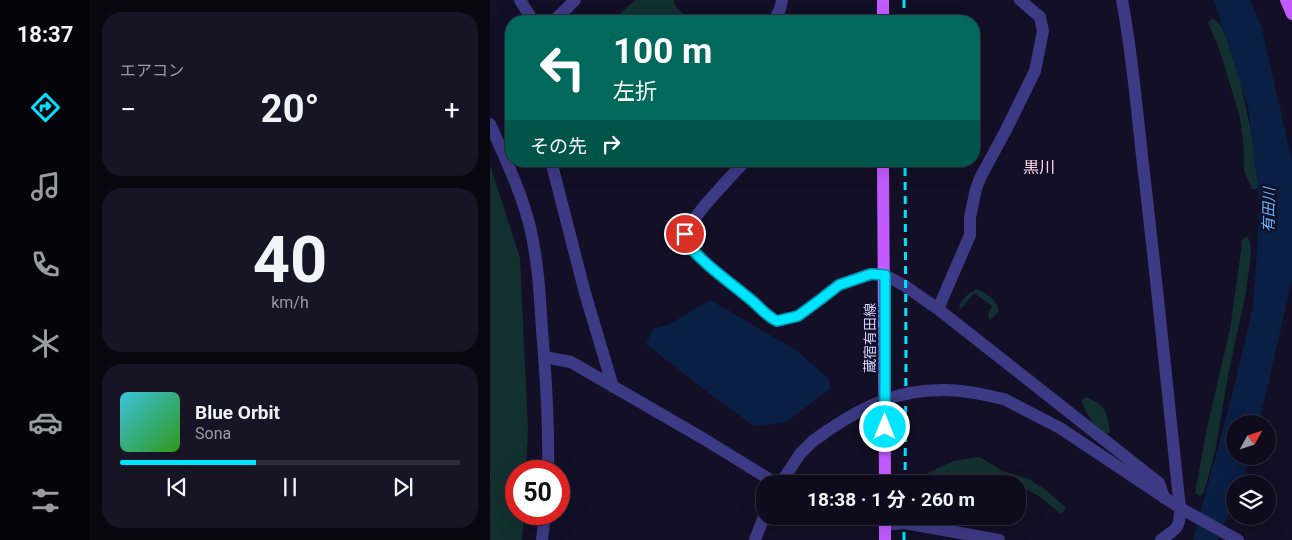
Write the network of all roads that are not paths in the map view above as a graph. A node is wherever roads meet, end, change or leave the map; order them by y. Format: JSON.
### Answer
{"nodes":[{"id":1,"x":520,"y":0,"type":"edge"},
{"id":2,"x":576,"y":0,"type":"edge"},
{"id":3,"x":782,"y":0,"type":"edge"},
{"id":4,"x":883,"y":0,"type":"edge"},
{"id":5,"x":1020,"y":0,"type":"edge"},
{"id":6,"x":1122,"y":0,"type":"edge"},
{"id":7,"x":1286,"y":0,"type":"edge"},
{"id":8,"x":1292,"y":14,"type":"edge"},
{"id":9,"x":529,"y":15,"type":"edge"},
{"id":10,"x":560,"y":15,"type":"edge"},
{"id":11,"x":777,"y":15,"type":"edge"},
{"id":12,"x":883,"y":15,"type":"edge"},
{"id":13,"x":490,"y":124,"type":"edge"},
{"id":14,"x":505,"y":159,"type":"edge"},
{"id":15,"x":509,"y":167,"type":"edge"},
{"id":16,"x":553,"y":167,"type":"edge"},
{"id":17,"x":740,"y":167,"type":"edge"},
{"id":18,"x":883,"y":167,"type":"edge"},
{"id":19,"x":885,"y":275,"type":"junction"},
{"id":20,"x":938,"y":309,"type":"junction"},
{"id":21,"x":544,"y":357,"type":"junction"},
{"id":22,"x":613,"y":387,"type":"junction"},
{"id":23,"x":548,"y":460,"type":"edge"},
{"id":24,"x":764,"y":475,"type":"edge"},
{"id":25,"x":785,"y":475,"type":"edge"},
{"id":26,"x":885,"y":475,"type":"edge"},
{"id":27,"x":1164,"y":498,"type":"junction"},
{"id":28,"x":1180,"y":508,"type":"junction"},
{"id":29,"x":544,"y":525,"type":"edge"},
{"id":30,"x":761,"y":525,"type":"edge"},
{"id":31,"x":885,"y":525,"type":"edge"},
{"id":32,"x":915,"y":525,"type":"edge"},
{"id":33,"x":1237,"y":539,"type":"edge"},
{"id":34,"x":542,"y":540,"type":"edge"},
{"id":35,"x":755,"y":540,"type":"edge"},
{"id":36,"x":885,"y":540,"type":"edge"},
{"id":37,"x":1000,"y":540,"type":"edge"},
{"id":38,"x":1161,"y":540,"type":"edge"}],
"edges":[{"from":1,"to":9,"type":"street"},
{"from":2,"to":10,"type":"street"},
{"from":3,"to":11,"type":"street"},
{"from":4,"to":12,"type":"main road"},
{"from":5,"to":20,"type":"street"},
{"from":6,"to":28,"type":"street"},
{"from":7,"to":8,"type":"main road"},
{"from":13,"to":14,"type":"street"},
{"from":15,"to":21,"type":"street"},
{"from":16,"to":22,"type":"street"},
{"from":17,"to":19,"type":"street"},
{"from":18,"to":19,"type":"main road","name":"蔵宿有田線"},
{"from":19,"to":20,"type":"street"},
{"from":19,"to":26,"type":"main road","name":"蔵宿有田線"},
{"from":20,"to":27,"type":"street"},
{"from":21,"to":22,"type":"street"},
{"from":21,"to":23,"type":"street"},
{"from":22,"to":24,"type":"street"},
{"from":25,"to":27,"type":"street","bridge":true},
{"from":27,"to":28,"type":"street"},
{"from":28,"to":33,"type":"street"},
{"from":28,"to":38,"type":"street"},
{"from":29,"to":34,"type":"street"},
{"from":30,"to":35,"type":"street"},
{"from":31,"to":36,"type":"main road"},
{"from":32,"to":37,"type":"street"}]}
